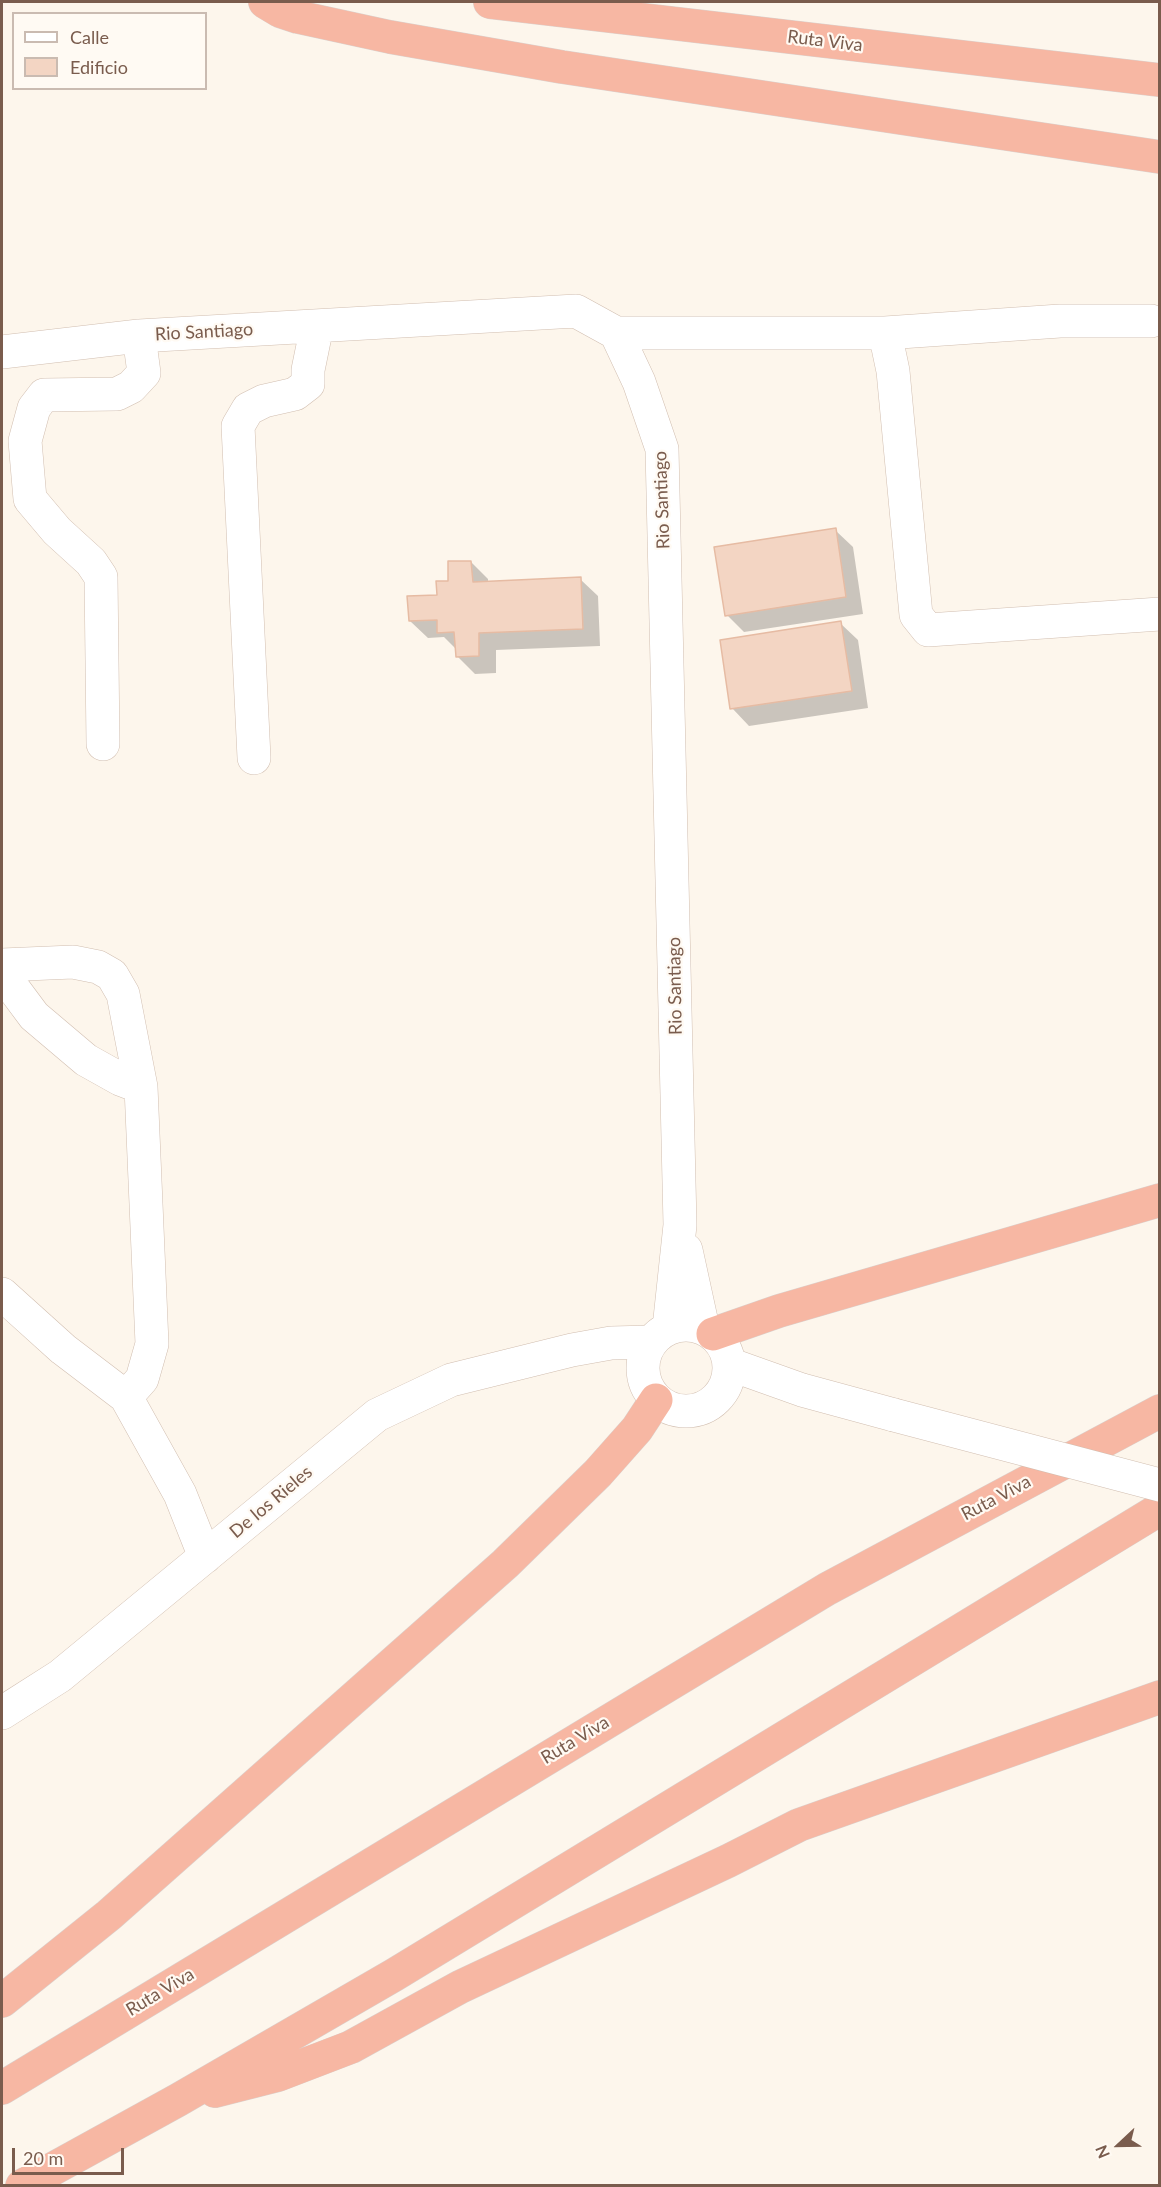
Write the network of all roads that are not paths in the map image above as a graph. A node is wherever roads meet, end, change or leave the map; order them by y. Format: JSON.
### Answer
{"nodes":[{"id":1,"x":266,"y":2,"type":"edge"},
{"id":2,"x":490,"y":2,"type":"edge"},
{"id":3,"x":1160,"y":80,"type":"edge"},
{"id":4,"x":1160,"y":158,"type":"edge"},
{"id":5,"x":1151,"y":321,"type":"dead end"},
{"id":6,"x":317,"y":326,"type":"junction"},
{"id":7,"x":616,"y":333,"type":"junction"},
{"id":8,"x":885,"y":333,"type":"junction"},
{"id":9,"x":139,"y":336,"type":"junction"},
{"id":10,"x":2,"y":352,"type":"edge"},
{"id":11,"x":1160,"y":614,"type":"edge"},
{"id":12,"x":103,"y":744,"type":"dead end"},
{"id":13,"x":254,"y":758,"type":"dead end"},
{"id":14,"x":2,"y":965,"type":"edge"},
{"id":15,"x":2,"y":973,"type":"edge"},
{"id":16,"x":141,"y":1087,"type":"junction"},
{"id":17,"x":1160,"y":1200,"type":"edge"},
{"id":18,"x":681,"y":1225,"type":"junction"},
{"id":19,"x":2,"y":1294,"type":"edge"},
{"id":20,"x":708,"y":1331,"type":"junction"},
{"id":21,"x":660,"y":1335,"type":"junction"},
{"id":22,"x":572,"y":1350,"type":"junction"},
{"id":23,"x":729,"y":1364,"type":"junction"},
{"id":24,"x":650,"y":1387,"type":"junction"},
{"id":25,"x":802,"y":1390,"type":"junction"},
{"id":26,"x":126,"y":1397,"type":"junction"},
{"id":27,"x":717,"y":1398,"type":"junction"},
{"id":28,"x":1160,"y":1411,"type":"edge"},
{"id":29,"x":1160,"y":1485,"type":"edge"},
{"id":30,"x":1160,"y":1509,"type":"edge"},
{"id":31,"x":205,"y":1557,"type":"junction"},
{"id":32,"x":1160,"y":1696,"type":"edge"},
{"id":33,"x":2,"y":1713,"type":"edge"},
{"id":34,"x":2,"y":2001,"type":"edge"},
{"id":35,"x":2,"y":2088,"type":"edge"},
{"id":36,"x":178,"y":2100,"type":"junction"},
{"id":37,"x":22,"y":2186,"type":"edge"}],
"edges":[{"from":1,"to":4,"type":"highway"},
{"from":2,"to":3,"type":"highway","name":"Ruta Viva"},
{"from":5,"to":8,"type":"street"},
{"from":6,"to":7,"type":"street","name":"Rio Santiago"},
{"from":6,"to":9,"type":"street","name":"Rio Santiago"},
{"from":6,"to":13,"type":"street"},
{"from":7,"to":8,"type":"street"},
{"from":7,"to":18,"type":"street","name":"Rio Santiago"},
{"from":8,"to":11,"type":"street"},
{"from":9,"to":10,"type":"street","name":"Rio Santiago"},
{"from":9,"to":12,"type":"street"},
{"from":14,"to":16,"type":"street"},
{"from":15,"to":16,"type":"street"},
{"from":16,"to":26,"type":"street"},
{"from":17,"to":20,"type":"highway"},
{"from":18,"to":20,"type":"street","name":"Rio Santiago"},
{"from":18,"to":21,"type":"street","name":"Rio Santiago"},
{"from":19,"to":26,"type":"street"},
{"from":20,"to":21,"type":"street"},
{"from":20,"to":23,"type":"street"},
{"from":21,"to":22,"type":"street","name":"De los Rieles"},
{"from":21,"to":24,"type":"street"},
{"from":22,"to":24,"type":"street"},
{"from":22,"to":31,"type":"street","name":"De los Rieles"},
{"from":23,"to":25,"type":"street"},
{"from":23,"to":27,"type":"street"},
{"from":24,"to":27,"type":"street"},
{"from":24,"to":34,"type":"highway"},
{"from":25,"to":27,"type":"street"},
{"from":25,"to":29,"type":"street","bridge":true},
{"from":26,"to":31,"type":"street"},
{"from":28,"to":35,"type":"highway","name":"Ruta Viva"},
{"from":30,"to":36,"type":"highway"},
{"from":31,"to":33,"type":"street","name":"De los Rieles"},
{"from":32,"to":36,"type":"highway"},
{"from":36,"to":37,"type":"highway"}]}
